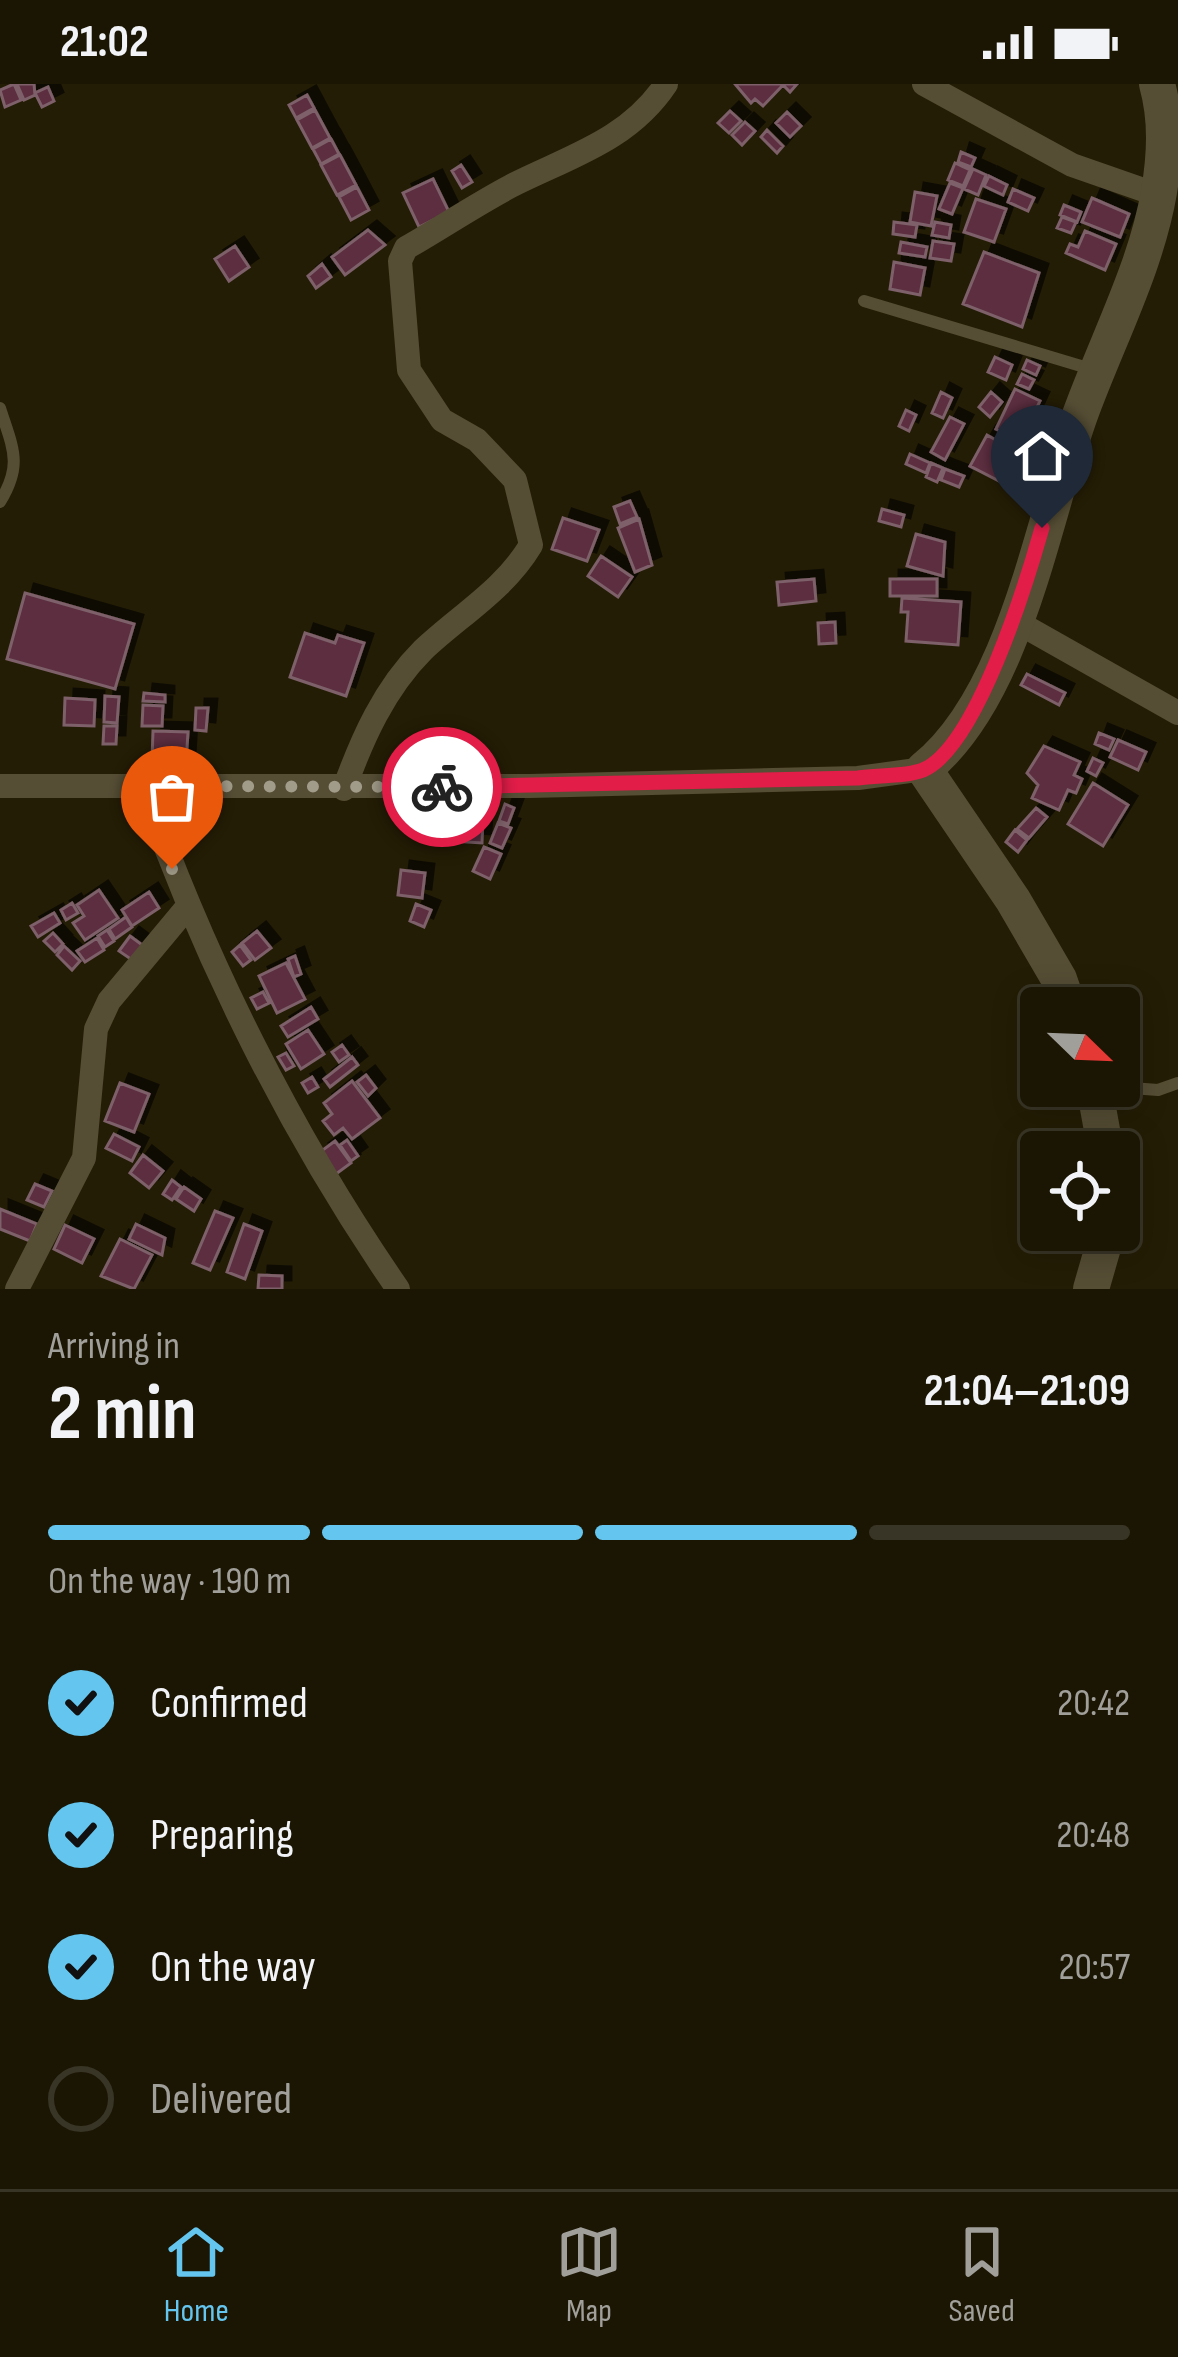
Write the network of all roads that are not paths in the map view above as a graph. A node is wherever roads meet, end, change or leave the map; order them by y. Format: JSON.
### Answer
{"nodes":[{"id":1,"x":666,"y":84,"type":"edge"},
{"id":2,"x":924,"y":84,"type":"edge"},
{"id":3,"x":1167,"y":100,"type":"edge"},
{"id":4,"x":1158,"y":195,"type":"junction"},
{"id":5,"x":864,"y":301,"type":"dead end"},
{"id":6,"x":1098,"y":371,"type":"junction"},
{"id":7,"x":0,"y":409,"type":"edge"},
{"id":8,"x":0,"y":502,"type":"edge"},
{"id":9,"x":1015,"y":621,"type":"junction"},
{"id":10,"x":1178,"y":713,"type":"edge"},
{"id":11,"x":924,"y":770,"type":"junction"},
{"id":12,"x":0,"y":786,"type":"edge"},
{"id":13,"x":142,"y":786,"type":"junction"},
{"id":14,"x":344,"y":789,"type":"junction"},
{"id":15,"x":189,"y":905,"type":"junction"},
{"id":16,"x":1062,"y":987,"type":"edge"},
{"id":17,"x":1178,"y":1083,"type":"edge"},
{"id":18,"x":1140,"y":1089,"type":"edge"},
{"id":19,"x":1102,"y":1251,"type":"edge"},
{"id":20,"x":17,"y":1289,"type":"edge"},
{"id":21,"x":398,"y":1289,"type":"edge"},
{"id":22,"x":1091,"y":1289,"type":"edge"}],
"edges":[{"from":1,"to":14,"type":"street"},
{"from":2,"to":4,"type":"street"},
{"from":3,"to":4,"type":"street"},
{"from":4,"to":6,"type":"street"},
{"from":5,"to":6,"type":"lane"},
{"from":6,"to":9,"type":"street"},
{"from":7,"to":8,"type":"lane"},
{"from":9,"to":10,"type":"street"},
{"from":9,"to":11,"type":"street"},
{"from":11,"to":14,"type":"street"},
{"from":11,"to":16,"type":"street"},
{"from":12,"to":13,"type":"street"},
{"from":13,"to":14,"type":"street"},
{"from":13,"to":15,"type":"street"},
{"from":15,"to":20,"type":"street"},
{"from":15,"to":21,"type":"street"},
{"from":17,"to":18,"type":"lane"},
{"from":19,"to":22,"type":"street"}]}
